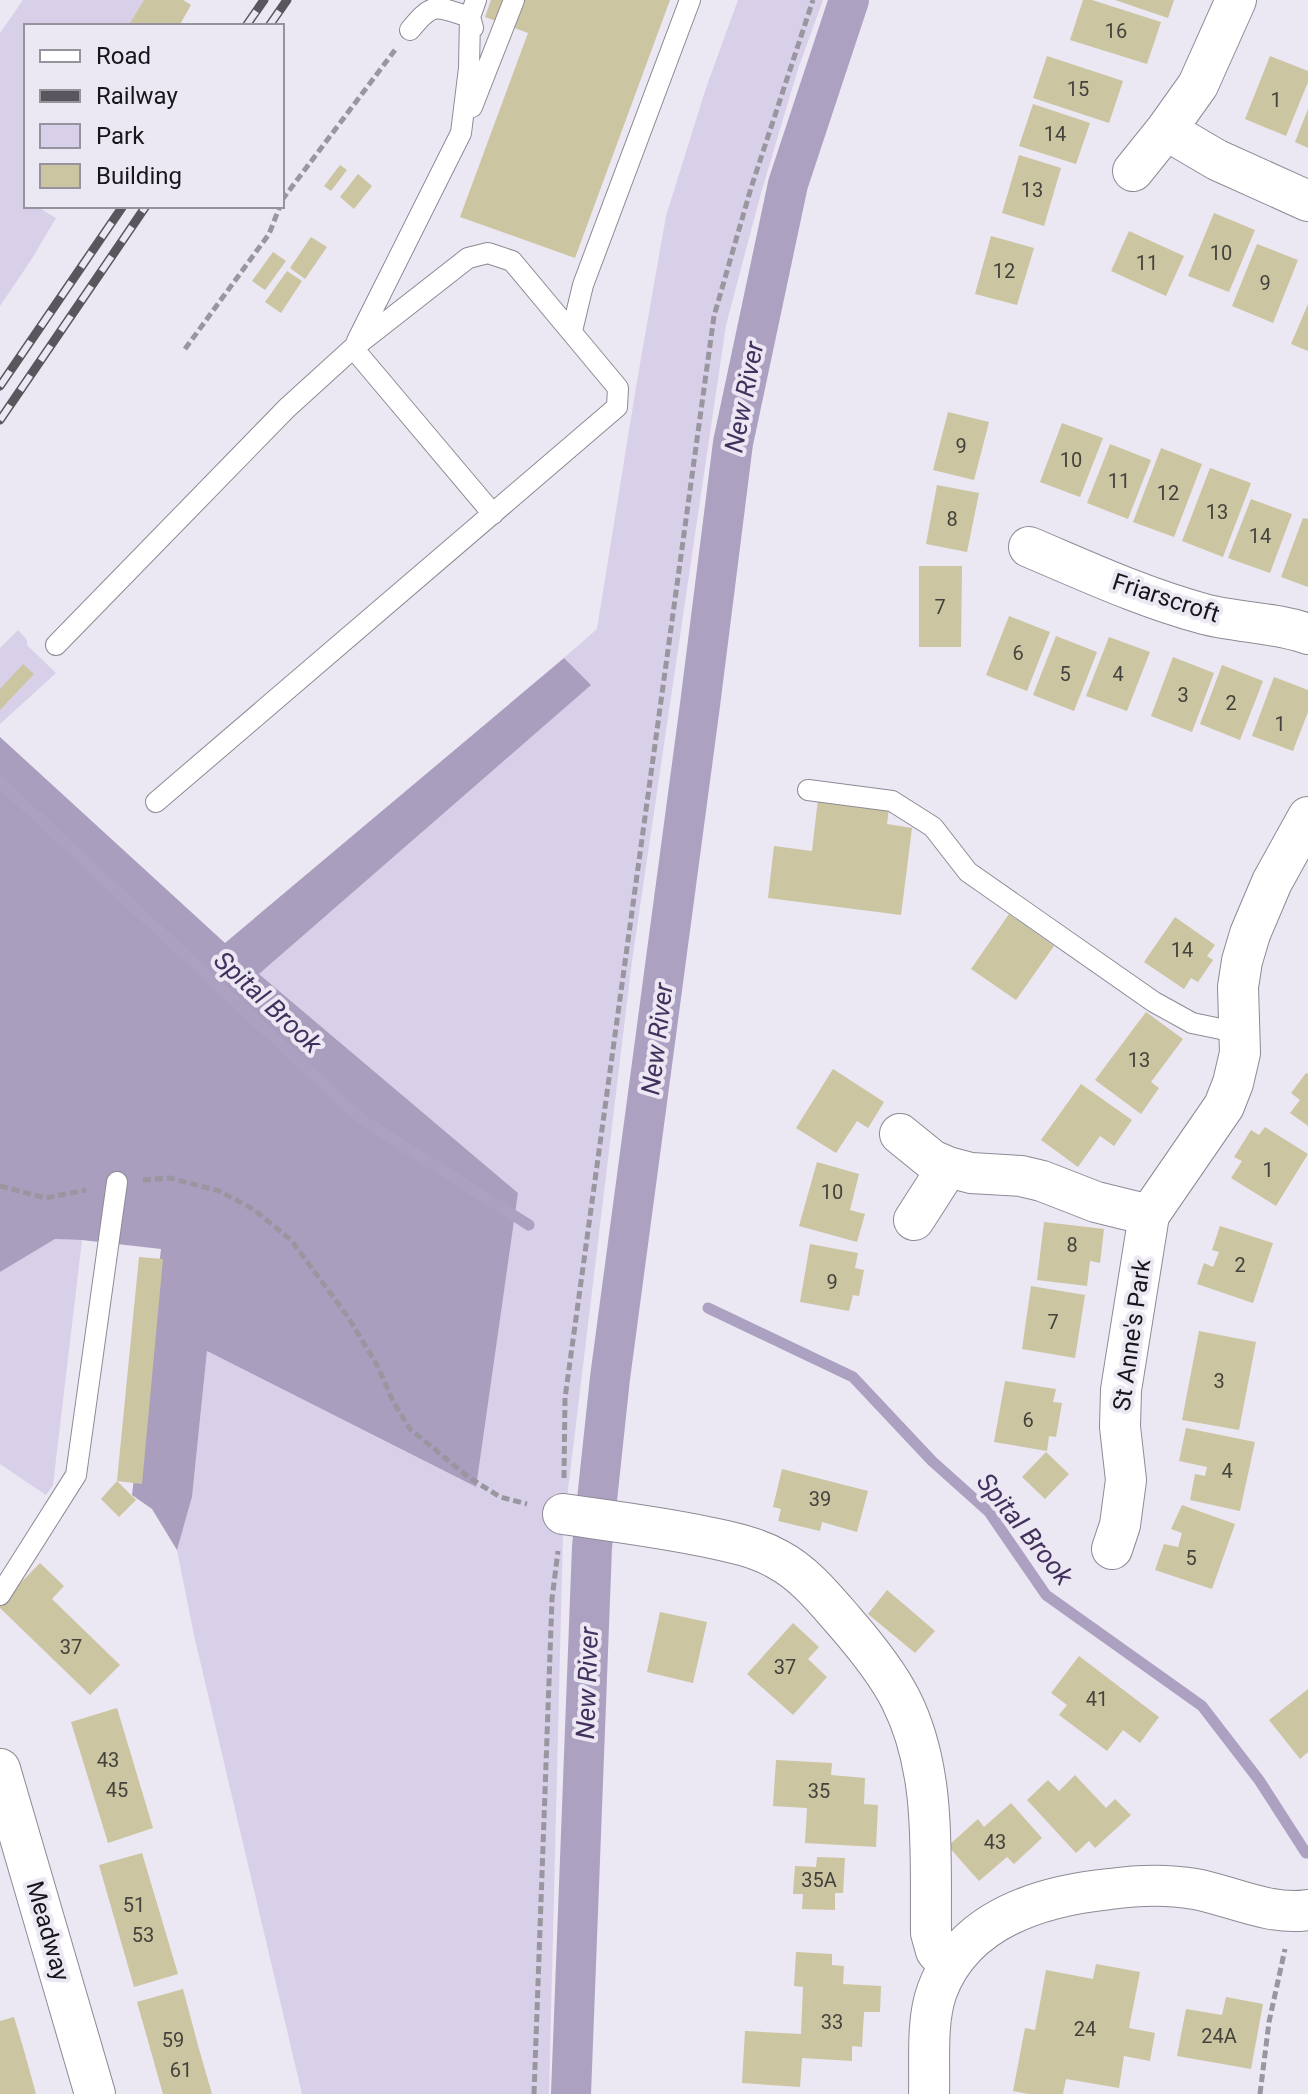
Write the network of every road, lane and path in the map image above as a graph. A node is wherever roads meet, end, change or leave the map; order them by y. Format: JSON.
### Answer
{"nodes":[{"id":1,"x":514,"y":0,"type":"edge"},
{"id":2,"x":690,"y":0,"type":"edge"},
{"id":3,"x":813,"y":0,"type":"edge"},
{"id":4,"x":1236,"y":0,"type":"edge"},
{"id":5,"x":473,"y":9,"type":"edge"},
{"id":6,"x":505,"y":25,"type":"junction"},
{"id":7,"x":410,"y":30,"type":"joint"},
{"id":8,"x":1166,"y":130,"type":"junction"},
{"id":9,"x":461,"y":133,"type":"junction"},
{"id":10,"x":1133,"y":171,"type":"dead end"},
{"id":11,"x":284,"y":197,"type":"edge"},
{"id":12,"x":1308,"y":201,"type":"edge"},
{"id":13,"x":279,"y":208,"type":"edge"},
{"id":14,"x":572,"y":331,"type":"junction"},
{"id":15,"x":353,"y":348,"type":"junction"},
{"id":16,"x":185,"y":349,"type":"dead end"},
{"id":17,"x":493,"y":514,"type":"junction"},
{"id":18,"x":1029,"y":547,"type":"dead end"},
{"id":19,"x":1308,"y":634,"type":"edge"},
{"id":20,"x":56,"y":645,"type":"dead end"},
{"id":21,"x":808,"y":790,"type":"dead end"},
{"id":22,"x":156,"y":802,"type":"dead end"},
{"id":23,"x":1308,"y":817,"type":"edge"},
{"id":24,"x":1240,"y":1033,"type":"junction"},
{"id":25,"x":900,"y":1134,"type":"dead end"},
{"id":26,"x":948,"y":1167,"type":"junction"},
{"id":27,"x":117,"y":1182,"type":"junction"},
{"id":28,"x":0,"y":1186,"type":"edge"},
{"id":29,"x":1149,"y":1215,"type":"junction"},
{"id":30,"x":914,"y":1220,"type":"dead end"},
{"id":31,"x":563,"y":1514,"type":"junction"},
{"id":32,"x":1112,"y":1549,"type":"dead end"},
{"id":33,"x":0,"y":1595,"type":"edge"},
{"id":34,"x":0,"y":1769,"type":"edge"},
{"id":35,"x":1307,"y":1911,"type":"edge"},
{"id":36,"x":949,"y":1966,"type":"junction"},
{"id":37,"x":95,"y":2094,"type":"edge"},
{"id":38,"x":534,"y":2094,"type":"edge"},
{"id":39,"x":929,"y":2094,"type":"edge"},
{"id":40,"x":1260,"y":2094,"type":"edge"}],
"edges":[{"from":1,"to":6,"type":"lane"},
{"from":2,"to":14,"type":"lane"},
{"from":3,"to":31,"type":"path"},
{"from":4,"to":8,"type":"street"},
{"from":5,"to":6,"type":"lane"},
{"from":5,"to":7,"type":"lane"},
{"from":5,"to":9,"type":"lane"},
{"from":6,"to":9,"type":"lane"},
{"from":7,"to":11,"type":"path"},
{"from":8,"to":10,"type":"street"},
{"from":8,"to":12,"type":"street"},
{"from":9,"to":15,"type":"lane"},
{"from":13,"to":16,"type":"path"},
{"from":14,"to":15,"type":"lane"},
{"from":14,"to":17,"type":"lane"},
{"from":15,"to":17,"type":"lane"},
{"from":15,"to":20,"type":"lane"},
{"from":17,"to":22,"type":"lane"},
{"from":18,"to":19,"type":"street","name":"Friarscroft"},
{"from":21,"to":24,"type":"lane"},
{"from":23,"to":24,"type":"street","name":"St Anne's Park"},
{"from":24,"to":29,"type":"street","name":"St Anne's Park"},
{"from":25,"to":26,"type":"street"},
{"from":26,"to":29,"type":"street"},
{"from":26,"to":30,"type":"street"},
{"from":27,"to":28,"type":"path"},
{"from":27,"to":31,"type":"path"},
{"from":27,"to":33,"type":"lane"},
{"from":29,"to":32,"type":"street","name":"St Anne's Park"},
{"from":31,"to":36,"type":"street"},
{"from":31,"to":38,"type":"path"},
{"from":34,"to":37,"type":"street","name":"Meadway"},
{"from":35,"to":36,"type":"street"},
{"from":35,"to":40,"type":"path"},
{"from":36,"to":39,"type":"street"}]}
